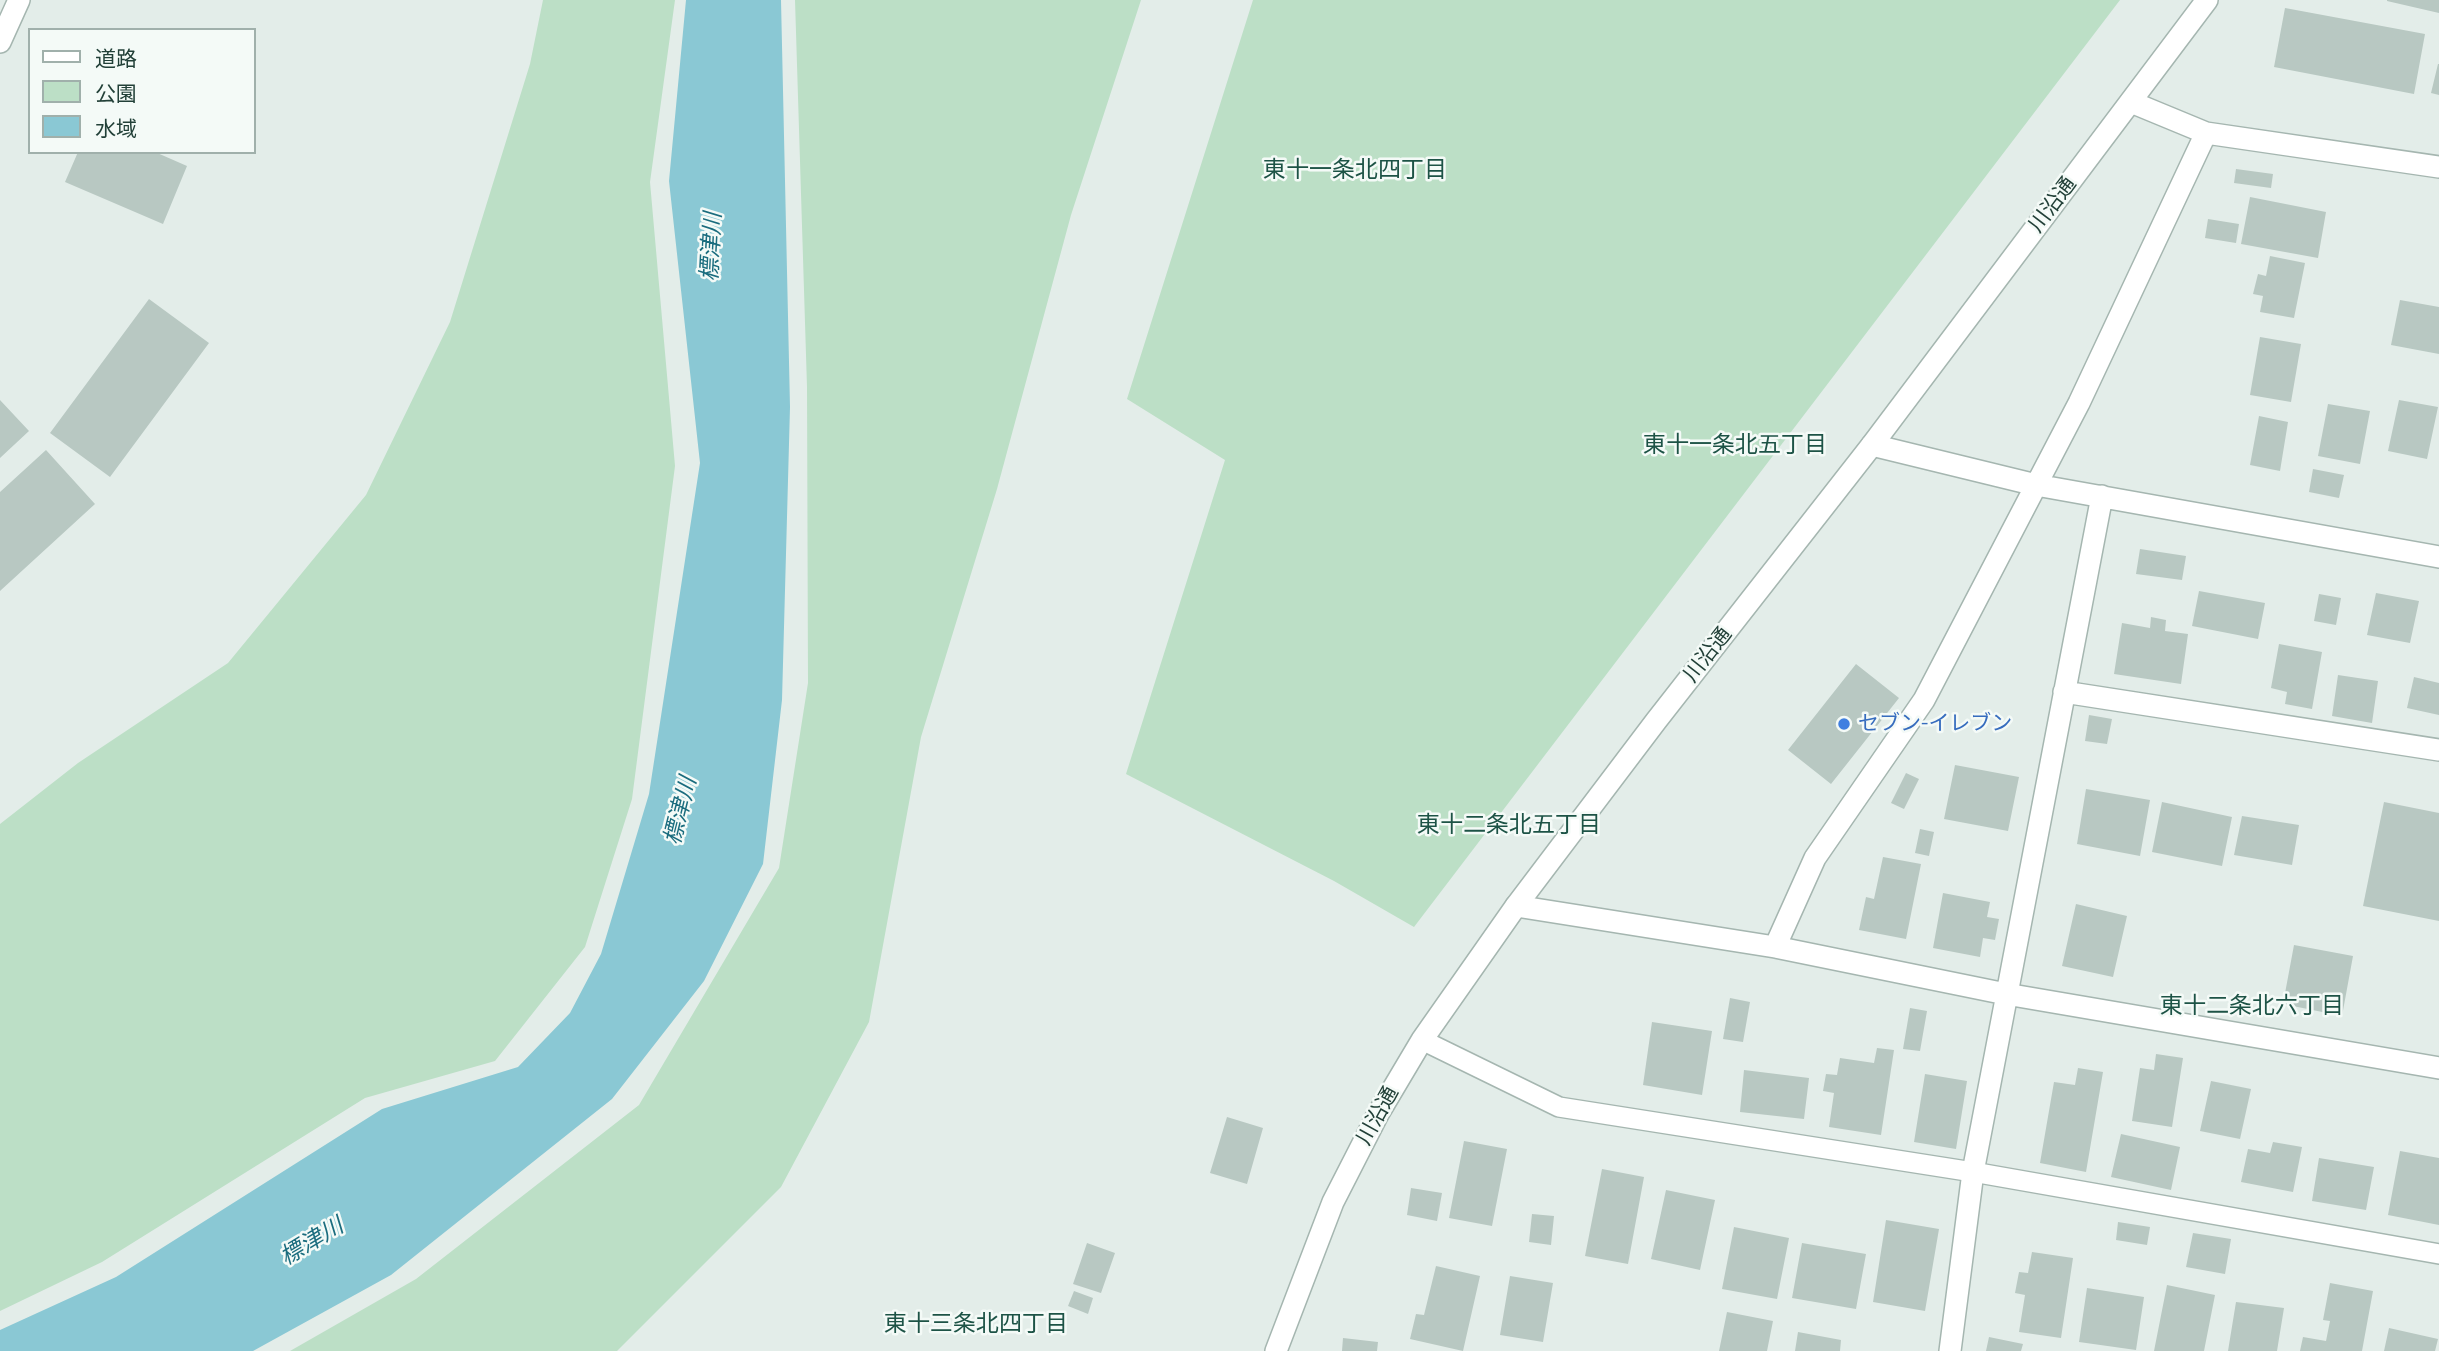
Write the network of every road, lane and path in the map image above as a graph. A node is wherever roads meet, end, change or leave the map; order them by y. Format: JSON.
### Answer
{"nodes":[{"id":1,"x":19,"y":0,"type":"edge"},
{"id":2,"x":2207,"y":0,"type":"edge"},
{"id":3,"x":0,"y":42,"type":"edge"},
{"id":4,"x":2131,"y":102,"type":"junction"},
{"id":5,"x":2206,"y":134,"type":"junction"},
{"id":6,"x":2439,"y":167,"type":"edge"},
{"id":7,"x":1872,"y":444,"type":"junction"},
{"id":8,"x":2036,"y":485,"type":"junction"},
{"id":9,"x":2102,"y":496,"type":"junction"},
{"id":10,"x":2439,"y":557,"type":"edge"},
{"id":11,"x":2064,"y":692,"type":"junction"},
{"id":12,"x":2439,"y":750,"type":"edge"},
{"id":13,"x":1516,"y":906,"type":"junction"},
{"id":14,"x":1776,"y":947,"type":"junction"},
{"id":15,"x":2006,"y":994,"type":"junction"},
{"id":16,"x":1422,"y":1040,"type":"junction"},
{"id":17,"x":2439,"y":1068,"type":"edge"},
{"id":18,"x":1973,"y":1172,"type":"junction"},
{"id":19,"x":2439,"y":1254,"type":"edge"},
{"id":20,"x":1276,"y":1351,"type":"edge"},
{"id":21,"x":1950,"y":1351,"type":"edge"}],
"edges":[{"from":1,"to":3,"type":"street"},
{"from":2,"to":4,"type":"street","name":"川沿通"},
{"from":4,"to":5,"type":"street"},
{"from":4,"to":7,"type":"street","name":"川沿通"},
{"from":5,"to":6,"type":"street"},
{"from":5,"to":8,"type":"street"},
{"from":7,"to":8,"type":"street"},
{"from":7,"to":13,"type":"street","name":"川沿通"},
{"from":8,"to":9,"type":"street"},
{"from":8,"to":14,"type":"street"},
{"from":9,"to":10,"type":"street"},
{"from":9,"to":11,"type":"street"},
{"from":11,"to":12,"type":"street"},
{"from":11,"to":15,"type":"street"},
{"from":13,"to":14,"type":"street"},
{"from":13,"to":16,"type":"street","name":"川沿通"},
{"from":14,"to":15,"type":"street"},
{"from":15,"to":17,"type":"street"},
{"from":15,"to":18,"type":"street"},
{"from":16,"to":18,"type":"lane"},
{"from":16,"to":20,"type":"street","name":"川沿通"},
{"from":18,"to":19,"type":"lane"},
{"from":18,"to":21,"type":"street"}]}
